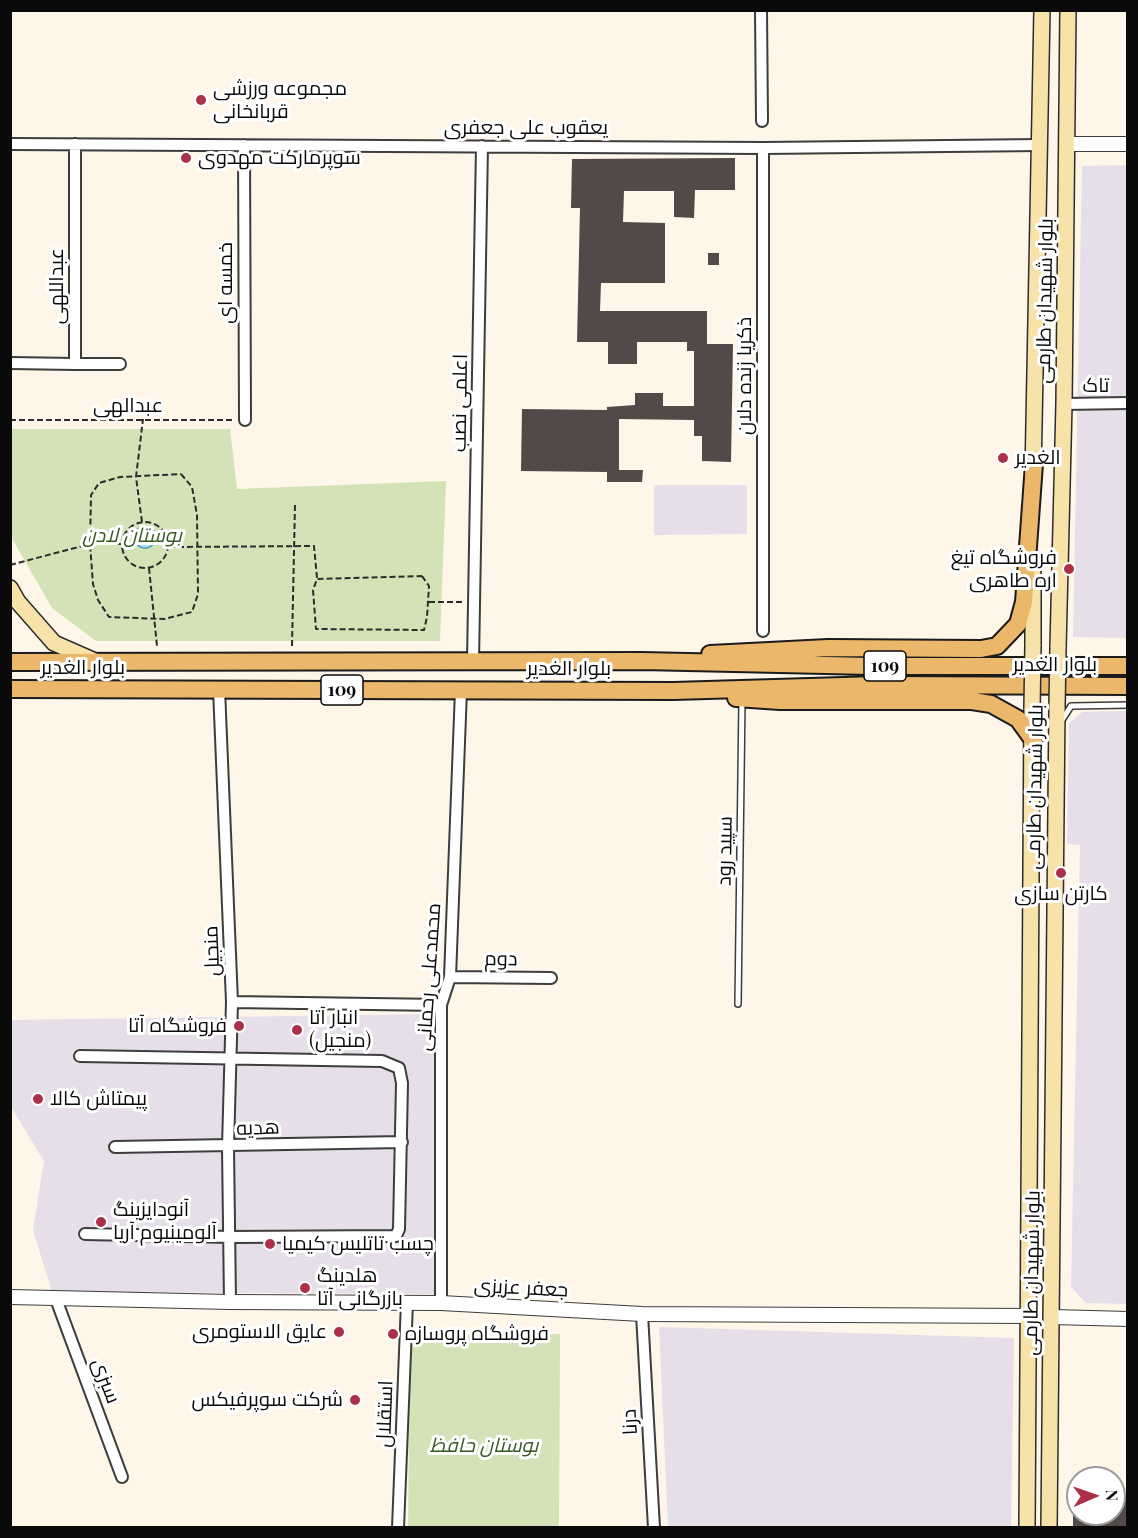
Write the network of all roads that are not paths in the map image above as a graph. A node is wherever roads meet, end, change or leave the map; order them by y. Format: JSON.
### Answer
{"nodes":[{"id":1,"x":761,"y":10,"type":"edge"},
{"id":2,"x":1042,"y":10,"type":"edge"},
{"id":3,"x":1068,"y":10,"type":"edge"},
{"id":4,"x":762,"y":121,"type":"dead end"},
{"id":5,"x":10,"y":144,"type":"edge"},
{"id":6,"x":75,"y":144,"type":"junction"},
{"id":7,"x":1068,"y":144,"type":"junction"},
{"id":8,"x":1128,"y":144,"type":"edge"},
{"id":9,"x":244,"y":145,"type":"junction"},
{"id":10,"x":1040,"y":145,"type":"junction"},
{"id":11,"x":482,"y":146,"type":"junction"},
{"id":12,"x":763,"y":148,"type":"junction"},
{"id":13,"x":10,"y":363,"type":"edge"},
{"id":14,"x":75,"y":364,"type":"junction"},
{"id":15,"x":120,"y":364,"type":"dead end"},
{"id":16,"x":1128,"y":403,"type":"edge"},
{"id":17,"x":1064,"y":404,"type":"junction"},
{"id":18,"x":245,"y":420,"type":"road end"},
{"id":19,"x":1034,"y":464,"type":"junction"},
{"id":20,"x":10,"y":588,"type":"edge"},
{"id":21,"x":763,"y":631,"type":"dead end"},
{"id":22,"x":95,"y":661,"type":"junction"},
{"id":23,"x":473,"y":661,"type":"junction"},
{"id":24,"x":642,"y":661,"type":"junction"},
{"id":25,"x":10,"y":662,"type":"edge"},
{"id":26,"x":1128,"y":666,"type":"edge"},
{"id":27,"x":1128,"y":686,"type":"edge"},
{"id":28,"x":10,"y":689,"type":"edge"},
{"id":29,"x":219,"y":689,"type":"junction"},
{"id":30,"x":460,"y":690,"type":"junction"},
{"id":31,"x":673,"y":691,"type":"junction"},
{"id":32,"x":742,"y":698,"type":"junction"},
{"id":33,"x":1128,"y":705,"type":"edge"},
{"id":34,"x":1056,"y":732,"type":"junction"},
{"id":35,"x":1034,"y":741,"type":"junction"},
{"id":36,"x":450,"y":977,"type":"junction"},
{"id":37,"x":551,"y":978,"type":"dead end"},
{"id":38,"x":231,"y":1002,"type":"junction"},
{"id":39,"x":738,"y":1004,"type":"dead end"},
{"id":40,"x":441,"y":1005,"type":"junction"},
{"id":41,"x":80,"y":1056,"type":"dead end"},
{"id":42,"x":232,"y":1058,"type":"junction"},
{"id":43,"x":402,"y":1142,"type":"junction"},
{"id":44,"x":115,"y":1147,"type":"dead end"},
{"id":45,"x":228,"y":1147,"type":"junction"},
{"id":46,"x":84,"y":1234,"type":"dead end"},
{"id":47,"x":231,"y":1237,"type":"junction"},
{"id":48,"x":10,"y":1297,"type":"edge"},
{"id":49,"x":56,"y":1299,"type":"junction"},
{"id":50,"x":230,"y":1302,"type":"junction"},
{"id":51,"x":407,"y":1302,"type":"junction"},
{"id":52,"x":441,"y":1302,"type":"junction"},
{"id":53,"x":642,"y":1314,"type":"junction"},
{"id":54,"x":1030,"y":1316,"type":"junction"},
{"id":55,"x":1053,"y":1317,"type":"junction"},
{"id":56,"x":1128,"y":1319,"type":"edge"},
{"id":57,"x":122,"y":1477,"type":"dead end"},
{"id":58,"x":398,"y":1527,"type":"edge"},
{"id":59,"x":654,"y":1527,"type":"edge"},
{"id":60,"x":1027,"y":1527,"type":"edge"},
{"id":61,"x":1049,"y":1527,"type":"edge"}],
"edges":[{"from":1,"to":4,"type":"street"},
{"from":2,"to":10,"type":"main road","name":"بلوار شهیدان طارمی"},
{"from":3,"to":7,"type":"main road","name":"بلوار شهیدان طارمی"},
{"from":5,"to":6,"type":"street","name":"یعقوب علی جعفری"},
{"from":6,"to":9,"type":"street","name":"یعقوب علی جعفری"},
{"from":6,"to":14,"type":"street","name":"عبداللهی"},
{"from":7,"to":8,"type":"street"},
{"from":7,"to":17,"type":"main road","name":"بلوار شهیدان طارمی"},
{"from":9,"to":11,"type":"street","name":"یعقوب علی جعفری"},
{"from":9,"to":18,"type":"street","name":"خمسه ای"},
{"from":10,"to":12,"type":"street","name":"یعقوب علی جعفری"},
{"from":10,"to":19,"type":"main road","name":"بلوار شهیدان طارمی"},
{"from":11,"to":12,"type":"street","name":"یعقوب علی جعفری"},
{"from":11,"to":23,"type":"street","name":"اعلمی نصب"},
{"from":12,"to":21,"type":"street","name":"ذکریا زنده دلان"},
{"from":13,"to":14,"type":"street"},
{"from":14,"to":15,"type":"street"},
{"from":16,"to":17,"type":"street","name":"تاک"},
{"from":17,"to":34,"type":"main road","name":"بلوار شهیدان طارمی","bridge":true},
{"from":19,"to":24,"type":"main road"},
{"from":19,"to":35,"type":"main road","name":"بلوار شهیدان طارمی","bridge":true},
{"from":20,"to":22,"type":"main road"},
{"from":22,"to":23,"type":"main road","name":"بلوار الغدیر","number":"109"},
{"from":22,"to":25,"type":"main road","name":"بلوار الغدیر","number":"109"},
{"from":23,"to":24,"type":"main road","name":"بلوار الغدیر","number":"109"},
{"from":24,"to":26,"type":"main road","name":"بلوار الغدیر","number":"109"},
{"from":27,"to":31,"type":"main road","name":"بلوار الغدیر","number":"109"},
{"from":28,"to":29,"type":"main road","name":"بلوار الغدیر","number":"109"},
{"from":29,"to":30,"type":"main road","name":"بلوار الغدیر","number":"109"},
{"from":29,"to":38,"type":"street","name":"منجیل"},
{"from":30,"to":31,"type":"main road","name":"بلوار الغدیر","number":"109"},
{"from":30,"to":36,"type":"street","name":"محمدعلی رحمانی"},
{"from":31,"to":32,"type":"main road"},
{"from":32,"to":35,"type":"main road"},
{"from":32,"to":39,"type":"lane","name":"سپید رود"},
{"from":33,"to":34,"type":"lane"},
{"from":34,"to":55,"type":"main road","name":"بلوار شهیدان طارمی"},
{"from":35,"to":54,"type":"main road","name":"بلوار شهیدان طارمی"},
{"from":36,"to":37,"type":"street","name":"دوم"},
{"from":36,"to":40,"type":"street","name":"محمدعلی رحمانی"},
{"from":38,"to":40,"type":"street","name":"منجیل"},
{"from":38,"to":42,"type":"street"},
{"from":40,"to":52,"type":"street","name":"محمدعلی رحمانی"},
{"from":41,"to":42,"type":"street"},
{"from":42,"to":43,"type":"street"},
{"from":42,"to":45,"type":"street"},
{"from":43,"to":45,"type":"street","name":"هدیه"},
{"from":43,"to":47,"type":"street"},
{"from":44,"to":45,"type":"street","name":"هدیه"},
{"from":45,"to":47,"type":"street"},
{"from":46,"to":47,"type":"street"},
{"from":47,"to":50,"type":"street"},
{"from":48,"to":49,"type":"street","name":"جعفر عزیزی"},
{"from":49,"to":50,"type":"street","name":"جعفر عزیزی"},
{"from":49,"to":57,"type":"street","name":"سبزی"},
{"from":50,"to":51,"type":"street","name":"جعفر عزیزی"},
{"from":51,"to":52,"type":"street","name":"جعفر عزیزی"},
{"from":51,"to":58,"type":"street","name":"استقلال"},
{"from":52,"to":53,"type":"street","name":"جعفر عزیزی"},
{"from":53,"to":54,"type":"street","name":"جعفر عزیزی"},
{"from":53,"to":59,"type":"street","name":"درنا"},
{"from":54,"to":55,"type":"main road"},
{"from":54,"to":60,"type":"main road","name":"بلوار شهیدان طارمی"},
{"from":55,"to":56,"type":"street"},
{"from":55,"to":61,"type":"main road","name":"بلوار شهیدان طارمی"}]}
